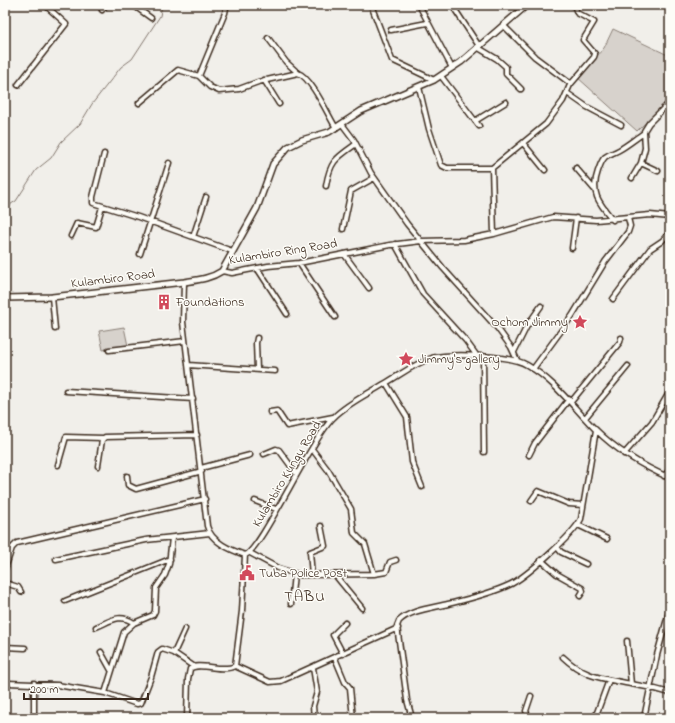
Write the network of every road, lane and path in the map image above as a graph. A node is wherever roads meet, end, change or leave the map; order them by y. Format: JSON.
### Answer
{"nodes":[{"id":1,"x":45,"y":5,"type":"edge"},
{"id":2,"x":106,"y":5,"type":"edge"},
{"id":3,"x":133,"y":5,"type":"edge"},
{"id":4,"x":224,"y":5,"type":"edge"},
{"id":5,"x":371,"y":5,"type":"edge"},
{"id":6,"x":419,"y":5,"type":"edge"},
{"id":7,"x":452,"y":5,"type":"edge"},
{"id":8,"x":526,"y":5,"type":"edge"},
{"id":9,"x":574,"y":5,"type":"edge"},
{"id":10,"x":102,"y":10,"type":"dead end"},
{"id":11,"x":151,"y":18,"type":"dead end"},
{"id":12,"x":427,"y":23,"type":"junction"},
{"id":13,"x":504,"y":26,"type":"junction"},
{"id":14,"x":391,"y":30,"type":"dead end"},
{"id":15,"x":268,"y":38,"type":"dead end"},
{"id":16,"x":478,"y":47,"type":"junction"},
{"id":17,"x":452,"y":68,"type":"junction"},
{"id":18,"x":298,"y":73,"type":"junction"},
{"id":19,"x":198,"y":76,"type":"junction"},
{"id":20,"x":440,"y":76,"type":"junction"},
{"id":21,"x":264,"y":80,"type":"junction"},
{"id":22,"x":434,"y":80,"type":"junction"},
{"id":23,"x":571,"y":84,"type":"junction"},
{"id":24,"x":18,"y":85,"type":"dead end"},
{"id":25,"x":419,"y":87,"type":"junction"},
{"id":26,"x":521,"y":88,"type":"dead end"},
{"id":27,"x":567,"y":93,"type":"junction"},
{"id":28,"x":506,"y":102,"type":"dead end"},
{"id":29,"x":670,"y":102,"type":"edge"},
{"id":30,"x":139,"y":103,"type":"dead end"},
{"id":31,"x":279,"y":104,"type":"dead end"},
{"id":32,"x":475,"y":121,"type":"junction"},
{"id":33,"x":342,"y":124,"type":"junction"},
{"id":34,"x":478,"y":126,"type":"dead end"},
{"id":35,"x":621,"y":126,"type":"dead end"},
{"id":36,"x":336,"y":128,"type":"junction"},
{"id":37,"x":644,"y":132,"type":"junction"},
{"id":38,"x":523,"y":143,"type":"junction"},
{"id":39,"x":356,"y":144,"type":"junction"},
{"id":40,"x":104,"y":154,"type":"dead end"},
{"id":41,"x":169,"y":163,"type":"dead end"},
{"id":42,"x":641,"y":163,"type":"junction"},
{"id":43,"x":492,"y":168,"type":"junction"},
{"id":44,"x":576,"y":168,"type":"dead end"},
{"id":45,"x":545,"y":170,"type":"dead end"},
{"id":46,"x":658,"y":171,"type":"dead end"},
{"id":47,"x":374,"y":178,"type":"junction"},
{"id":48,"x":632,"y":178,"type":"dead end"},
{"id":49,"x":326,"y":186,"type":"dead end"},
{"id":50,"x":594,"y":189,"type":"junction"},
{"id":51,"x":206,"y":197,"type":"dead end"},
{"id":52,"x":102,"y":207,"type":"junction"},
{"id":53,"x":670,"y":217,"type":"edge"},
{"id":54,"x":576,"y":218,"type":"junction"},
{"id":55,"x":628,"y":218,"type":"junction"},
{"id":56,"x":613,"y":220,"type":"junction"},
{"id":57,"x":150,"y":221,"type":"junction"},
{"id":58,"x":343,"y":229,"type":"dead end"},
{"id":59,"x":670,"y":232,"type":"edge"},
{"id":60,"x":494,"y":234,"type":"junction"},
{"id":61,"x":71,"y":236,"type":"dead end"},
{"id":62,"x":192,"y":237,"type":"junction"},
{"id":63,"x":421,"y":241,"type":"junction"},
{"id":64,"x":395,"y":244,"type":"junction"},
{"id":65,"x":572,"y":248,"type":"dead end"},
{"id":66,"x":232,"y":251,"type":"junction"},
{"id":67,"x":140,"y":254,"type":"dead end"},
{"id":68,"x":344,"y":254,"type":"junction"},
{"id":69,"x":299,"y":263,"type":"junction"},
{"id":70,"x":257,"y":268,"type":"junction"},
{"id":71,"x":222,"y":271,"type":"junction"},
{"id":72,"x":184,"y":282,"type":"junction"},
{"id":73,"x":369,"y":288,"type":"dead end"},
{"id":74,"x":52,"y":297,"type":"junction"},
{"id":75,"x":5,"y":298,"type":"edge"},
{"id":76,"x":613,"y":299,"type":"dead end"},
{"id":77,"x":541,"y":306,"type":"dead end"},
{"id":78,"x":287,"y":314,"type":"dead end"},
{"id":79,"x":335,"y":317,"type":"dead end"},
{"id":80,"x":55,"y":329,"type":"dead end"},
{"id":81,"x":257,"y":338,"type":"dead end"},
{"id":82,"x":621,"y":338,"type":"dead end"},
{"id":83,"x":185,"y":341,"type":"junction"},
{"id":84,"x":109,"y":350,"type":"dead end"},
{"id":85,"x":514,"y":352,"type":"junction"},
{"id":86,"x":477,"y":356,"type":"junction"},
{"id":87,"x":483,"y":356,"type":"junction"},
{"id":88,"x":517,"y":360,"type":"junction"},
{"id":89,"x":188,"y":365,"type":"junction"},
{"id":90,"x":628,"y":366,"type":"dead end"},
{"id":91,"x":533,"y":369,"type":"junction"},
{"id":92,"x":257,"y":370,"type":"junction"},
{"id":93,"x":275,"y":372,"type":"dead end"},
{"id":94,"x":386,"y":383,"type":"junction"},
{"id":95,"x":66,"y":391,"type":"dead end"},
{"id":96,"x":670,"y":391,"type":"edge"},
{"id":97,"x":193,"y":399,"type":"junction"},
{"id":98,"x":570,"y":401,"type":"junction"},
{"id":99,"x":270,"y":412,"type":"dead end"},
{"id":100,"x":334,"y":417,"type":"junction"},
{"id":101,"x":585,"y":418,"type":"junction"},
{"id":102,"x":596,"y":430,"type":"junction"},
{"id":103,"x":197,"y":435,"type":"junction"},
{"id":104,"x":103,"y":438,"type":"junction"},
{"id":105,"x":312,"y":449,"type":"junction"},
{"id":106,"x":484,"y":452,"type":"dead end"},
{"id":107,"x":264,"y":454,"type":"dead end"},
{"id":108,"x":624,"y":454,"type":"junction"},
{"id":109,"x":250,"y":455,"type":"dead end"},
{"id":110,"x":529,"y":456,"type":"dead end"},
{"id":111,"x":58,"y":465,"type":"dead end"},
{"id":112,"x":98,"y":466,"type":"dead end"},
{"id":113,"x":202,"y":470,"type":"junction"},
{"id":114,"x":670,"y":470,"type":"edge"},
{"id":115,"x":296,"y":473,"type":"junction"},
{"id":116,"x":127,"y":476,"type":"dead end"},
{"id":117,"x":664,"y":476,"type":"junction"},
{"id":118,"x":670,"y":478,"type":"edge"},
{"id":119,"x":422,"y":487,"type":"dead end"},
{"id":120,"x":204,"y":499,"type":"junction"},
{"id":121,"x":255,"y":501,"type":"dead end"},
{"id":122,"x":531,"y":501,"type":"dead end"},
{"id":123,"x":583,"y":505,"type":"junction"},
{"id":124,"x":276,"y":509,"type":"junction"},
{"id":125,"x":578,"y":525,"type":"junction"},
{"id":126,"x":321,"y":526,"type":"dead end"},
{"id":127,"x":210,"y":533,"type":"junction"},
{"id":128,"x":172,"y":538,"type":"junction"},
{"id":129,"x":607,"y":539,"type":"dead end"},
{"id":130,"x":557,"y":547,"type":"junction"},
{"id":131,"x":250,"y":553,"type":"junction"},
{"id":132,"x":245,"y":555,"type":"junction"},
{"id":133,"x":56,"y":559,"type":"dead end"},
{"id":134,"x":170,"y":560,"type":"junction"},
{"id":135,"x":396,"y":560,"type":"dead end"},
{"id":136,"x":541,"y":560,"type":"junction"},
{"id":137,"x":586,"y":564,"type":"dead end"},
{"id":138,"x":5,"y":569,"type":"edge"},
{"id":139,"x":294,"y":574,"type":"junction"},
{"id":140,"x":374,"y":574,"type":"junction"},
{"id":141,"x":312,"y":575,"type":"junction"},
{"id":142,"x":335,"y":575,"type":"junction"},
{"id":143,"x":5,"y":583,"type":"edge"},
{"id":144,"x":21,"y":592,"type":"dead end"},
{"id":145,"x":580,"y":596,"type":"dead end"},
{"id":146,"x":65,"y":601,"type":"dead end"},
{"id":147,"x":291,"y":604,"type":"dead end"},
{"id":148,"x":362,"y":608,"type":"dead end"},
{"id":149,"x":670,"y":608,"type":"edge"},
{"id":150,"x":134,"y":623,"type":"junction"},
{"id":151,"x":346,"y":623,"type":"dead end"},
{"id":152,"x":668,"y":625,"type":"edge"},
{"id":153,"x":96,"y":627,"type":"dead end"},
{"id":154,"x":398,"y":628,"type":"junction"},
{"id":155,"x":185,"y":630,"type":"dead end"},
{"id":156,"x":626,"y":641,"type":"dead end"},
{"id":157,"x":5,"y":647,"type":"edge"},
{"id":158,"x":25,"y":648,"type":"dead end"},
{"id":159,"x":101,"y":652,"type":"dead end"},
{"id":160,"x":174,"y":653,"type":"junction"},
{"id":161,"x":343,"y":654,"type":"junction"},
{"id":162,"x":563,"y":657,"type":"dead end"},
{"id":163,"x":335,"y":658,"type":"junction"},
{"id":164,"x":193,"y":666,"type":"junction"},
{"id":165,"x":235,"y":666,"type":"junction"},
{"id":166,"x":312,"y":668,"type":"junction"},
{"id":167,"x":111,"y":670,"type":"junction"},
{"id":168,"x":609,"y":680,"type":"junction"},
{"id":169,"x":8,"y":683,"type":"dead end"},
{"id":170,"x":34,"y":683,"type":"junction"},
{"id":171,"x":631,"y":684,"type":"junction"},
{"id":172,"x":650,"y":688,"type":"junction"},
{"id":173,"x":105,"y":693,"type":"junction"},
{"id":174,"x":670,"y":693,"type":"edge"},
{"id":175,"x":531,"y":696,"type":"dead end"},
{"id":176,"x":34,"y":718,"type":"edge"},
{"id":177,"x":187,"y":718,"type":"edge"},
{"id":178,"x":314,"y":718,"type":"edge"},
{"id":179,"x":353,"y":718,"type":"edge"},
{"id":180,"x":412,"y":718,"type":"edge"},
{"id":181,"x":529,"y":718,"type":"edge"},
{"id":182,"x":595,"y":718,"type":"edge"},
{"id":183,"x":644,"y":718,"type":"edge"}],
"edges":[{"from":1,"to":24,"type":"street"},
{"from":2,"to":10,"type":"street"},
{"from":3,"to":11,"type":"street"},
{"from":4,"to":19,"type":"street"},
{"from":5,"to":22,"type":"street"},
{"from":6,"to":12,"type":"street"},
{"from":7,"to":16,"type":"street"},
{"from":8,"to":13,"type":"street","name":"Kulambiro Ring Road"},
{"from":9,"to":23,"type":"street"},
{"from":12,"to":14,"type":"street"},
{"from":12,"to":17,"type":"street"},
{"from":13,"to":16,"type":"street","name":"Kulambiro Ring Road"},
{"from":13,"to":23,"type":"street"},
{"from":15,"to":18,"type":"street"},
{"from":16,"to":17,"type":"street","name":"Kulambiro Ring Road"},
{"from":16,"to":26,"type":"street"},
{"from":17,"to":20,"type":"street","name":"Kulambiro Ring Road"},
{"from":18,"to":21,"type":"street"},
{"from":18,"to":36,"type":"street"},
{"from":19,"to":21,"type":"street"},
{"from":19,"to":30,"type":"street"},
{"from":20,"to":22,"type":"street","name":"Kulambiro Ring Road"},
{"from":20,"to":32,"type":"street"},
{"from":21,"to":31,"type":"street"},
{"from":22,"to":25,"type":"street","name":"Kulambiro Ring Road"},
{"from":23,"to":27,"type":"street"},
{"from":25,"to":33,"type":"street","name":"Kulambiro Ring Road"},
{"from":25,"to":43,"type":"street"},
{"from":27,"to":35,"type":"street"},
{"from":27,"to":38,"type":"street"},
{"from":28,"to":32,"type":"street"},
{"from":29,"to":37,"type":"street"},
{"from":32,"to":34,"type":"street"},
{"from":33,"to":36,"type":"street","name":"Kulambiro Ring Road"},
{"from":33,"to":39,"type":"street"},
{"from":36,"to":66,"type":"street","name":"Kulambiro Ring Road"},
{"from":37,"to":42,"type":"street"},
{"from":37,"to":50,"type":"street"},
{"from":38,"to":43,"type":"street"},
{"from":38,"to":45,"type":"street"},
{"from":39,"to":47,"type":"street"},
{"from":39,"to":49,"type":"street"},
{"from":40,"to":52,"type":"street"},
{"from":41,"to":57,"type":"street"},
{"from":42,"to":46,"type":"street"},
{"from":42,"to":48,"type":"street"},
{"from":43,"to":60,"type":"street"},
{"from":44,"to":50,"type":"street"},
{"from":47,"to":58,"type":"street"},
{"from":47,"to":63,"type":"street"},
{"from":50,"to":56,"type":"street"},
{"from":51,"to":62,"type":"street"},
{"from":52,"to":57,"type":"street"},
{"from":52,"to":61,"type":"street"},
{"from":53,"to":55,"type":"street","name":"Kulambiro Ring Road"},
{"from":54,"to":56,"type":"street","name":"Kulambiro Ring Road"},
{"from":54,"to":60,"type":"street","name":"Kulambiro Ring Road"},
{"from":54,"to":65,"type":"street"},
{"from":55,"to":56,"type":"street","name":"Kulambiro Ring Road"},
{"from":55,"to":91,"type":"street"},
{"from":57,"to":62,"type":"street"},
{"from":57,"to":67,"type":"street"},
{"from":59,"to":76,"type":"street"},
{"from":60,"to":63,"type":"street","name":"Kulambiro Ring Road"},
{"from":62,"to":66,"type":"street"},
{"from":63,"to":64,"type":"street","name":"Kulambiro Ring Road"},
{"from":63,"to":85,"type":"street"},
{"from":64,"to":68,"type":"street","name":"Kulambiro Ring Road"},
{"from":64,"to":86,"type":"street"},
{"from":66,"to":71,"type":"street","name":"Kulambiro Ring Road"},
{"from":68,"to":69,"type":"street","name":"Kulambiro Ring Road"},
{"from":68,"to":73,"type":"street"},
{"from":69,"to":70,"type":"street","name":"Kulambiro Ring Road"},
{"from":69,"to":79,"type":"street"},
{"from":70,"to":71,"type":"street","name":"Kulambiro Ring Road"},
{"from":70,"to":78,"type":"street"},
{"from":71,"to":72,"type":"street","name":"Kulambiro Road"},
{"from":72,"to":74,"type":"street","name":"Kulambiro Road"},
{"from":72,"to":83,"type":"street"},
{"from":74,"to":75,"type":"street","name":"Kulambiro Road"},
{"from":74,"to":80,"type":"street"},
{"from":77,"to":85,"type":"street"},
{"from":81,"to":92,"type":"street"},
{"from":82,"to":98,"type":"street"},
{"from":83,"to":84,"type":"street"},
{"from":83,"to":89,"type":"street"},
{"from":85,"to":88,"type":"street"},
{"from":86,"to":87,"type":"street","name":"Kulambiro Kungu Road"},
{"from":86,"to":94,"type":"street","name":"Kulambiro Kungu Road"},
{"from":87,"to":88,"type":"street","name":"Kulambiro Kungu Road"},
{"from":87,"to":106,"type":"street"},
{"from":88,"to":91,"type":"street","name":"Kulambiro Kungu Road"},
{"from":89,"to":92,"type":"street"},
{"from":89,"to":97,"type":"street"},
{"from":90,"to":101,"type":"street"},
{"from":91,"to":98,"type":"street","name":"Kulambiro Kungu Road"},
{"from":92,"to":93,"type":"street"},
{"from":94,"to":100,"type":"street","name":"Kulambiro Kungu Road"},
{"from":94,"to":119,"type":"street"},
{"from":95,"to":97,"type":"street"},
{"from":96,"to":108,"type":"street"},
{"from":97,"to":103,"type":"street"},
{"from":98,"to":101,"type":"street","name":"Kulambiro Kungu Road"},
{"from":98,"to":110,"type":"street"},
{"from":99,"to":100,"type":"street"},
{"from":100,"to":105,"type":"street","name":"Kulambiro Kungu Road"},
{"from":101,"to":102,"type":"street","name":"Kulambiro Kungu Road"},
{"from":102,"to":108,"type":"street","name":"Kulambiro Kungu Road"},
{"from":102,"to":123,"type":"street"},
{"from":103,"to":104,"type":"street"},
{"from":103,"to":113,"type":"street"},
{"from":104,"to":111,"type":"street"},
{"from":104,"to":112,"type":"street"},
{"from":105,"to":115,"type":"street","name":"Kulambiro Kungu Road"},
{"from":105,"to":140,"type":"street"},
{"from":107,"to":115,"type":"street"},
{"from":108,"to":117,"type":"street","name":"Kulambiro Kungu Road"},
{"from":109,"to":113,"type":"street"},
{"from":113,"to":116,"type":"street"},
{"from":113,"to":120,"type":"street"},
{"from":114,"to":117,"type":"street"},
{"from":115,"to":124,"type":"street","name":"Kulambiro Kungu Road"},
{"from":117,"to":118,"type":"street","name":"Kulambiro Kungu Road"},
{"from":120,"to":127,"type":"street"},
{"from":120,"to":138,"type":"street"},
{"from":121,"to":124,"type":"street"},
{"from":122,"to":123,"type":"street"},
{"from":123,"to":125,"type":"street"},
{"from":124,"to":131,"type":"street","name":"Kulambiro Kungu Road"},
{"from":125,"to":129,"type":"street"},
{"from":125,"to":130,"type":"street"},
{"from":126,"to":141,"type":"street"},
{"from":127,"to":128,"type":"street"},
{"from":127,"to":132,"type":"street"},
{"from":128,"to":133,"type":"street"},
{"from":128,"to":134,"type":"street"},
{"from":130,"to":136,"type":"street"},
{"from":130,"to":137,"type":"street"},
{"from":131,"to":132,"type":"street"},
{"from":131,"to":139,"type":"street"},
{"from":132,"to":165,"type":"street"},
{"from":134,"to":146,"type":"street"},
{"from":134,"to":150,"type":"street"},
{"from":135,"to":140,"type":"street"},
{"from":136,"to":145,"type":"street"},
{"from":136,"to":154,"type":"street"},
{"from":139,"to":141,"type":"street"},
{"from":139,"to":147,"type":"street"},
{"from":140,"to":142,"type":"street"},
{"from":141,"to":142,"type":"street"},
{"from":142,"to":148,"type":"street"},
{"from":143,"to":144,"type":"street"},
{"from":149,"to":152,"type":"street"},
{"from":150,"to":153,"type":"street"},
{"from":150,"to":167,"type":"street"},
{"from":151,"to":161,"type":"street"},
{"from":152,"to":172,"type":"street"},
{"from":154,"to":161,"type":"street"},
{"from":154,"to":180,"type":"street"},
{"from":155,"to":160,"type":"street"},
{"from":156,"to":171,"type":"street"},
{"from":157,"to":158,"type":"street"},
{"from":159,"to":167,"type":"street"},
{"from":160,"to":164,"type":"street"},
{"from":160,"to":173,"type":"street"},
{"from":161,"to":163,"type":"street"},
{"from":162,"to":168,"type":"street"},
{"from":163,"to":166,"type":"street"},
{"from":163,"to":179,"type":"street"},
{"from":164,"to":165,"type":"street"},
{"from":164,"to":177,"type":"street"},
{"from":165,"to":166,"type":"street"},
{"from":166,"to":178,"type":"street"},
{"from":167,"to":173,"type":"street"},
{"from":168,"to":171,"type":"street"},
{"from":168,"to":182,"type":"street"},
{"from":169,"to":170,"type":"street"},
{"from":170,"to":173,"type":"street"},
{"from":170,"to":176,"type":"street"},
{"from":171,"to":172,"type":"street"},
{"from":172,"to":174,"type":"street"},
{"from":172,"to":183,"type":"street"},
{"from":175,"to":181,"type":"street"}]}
